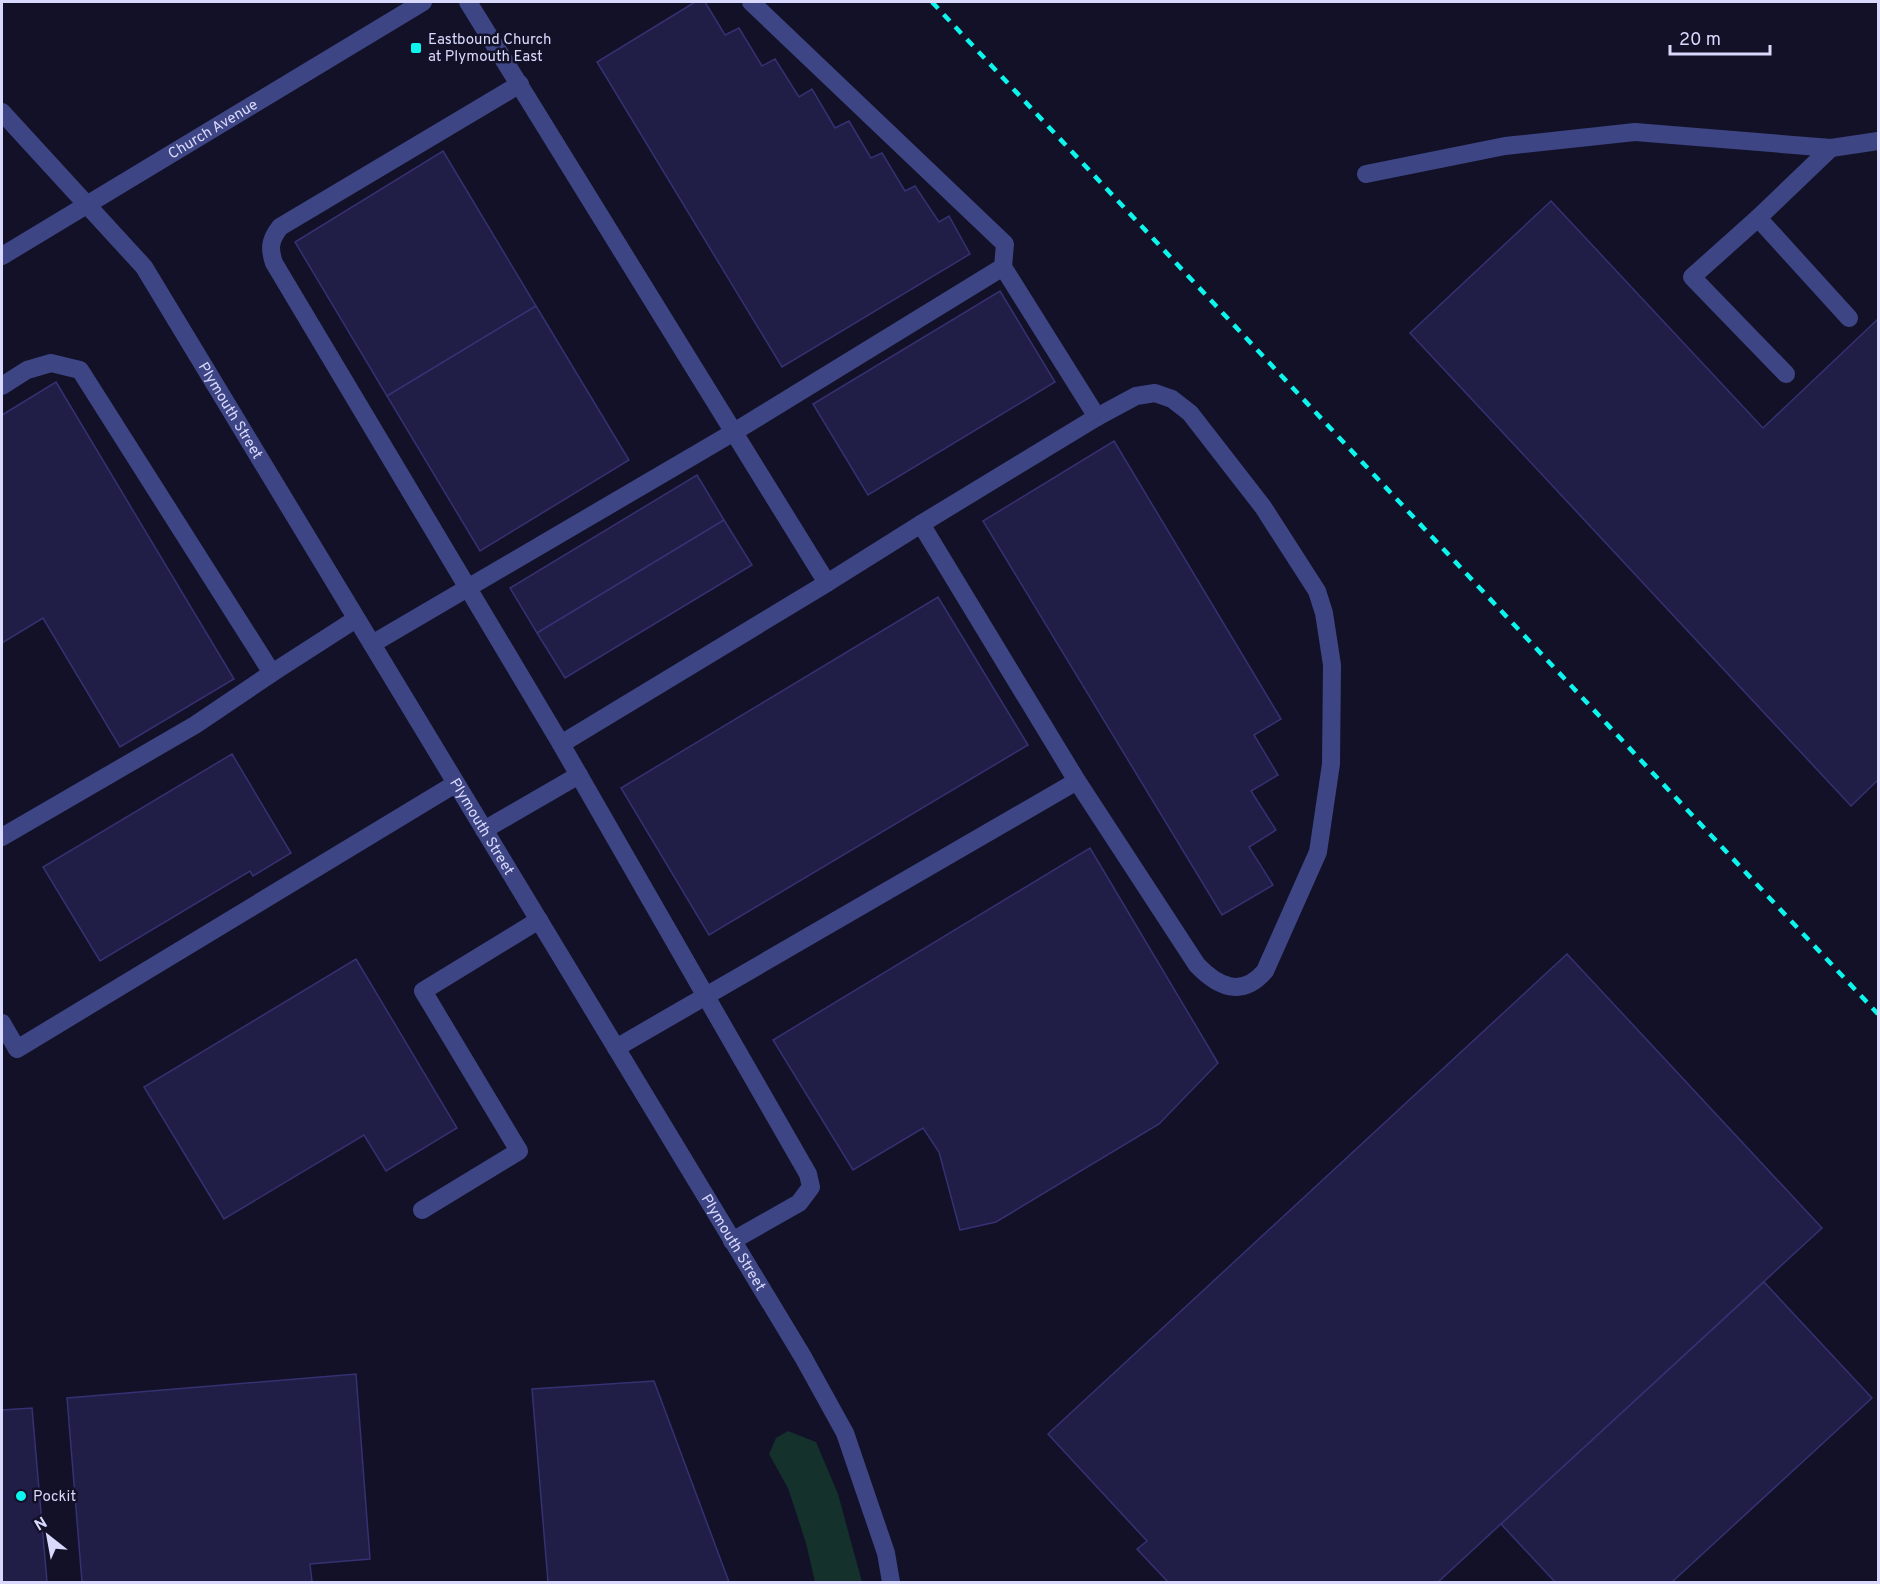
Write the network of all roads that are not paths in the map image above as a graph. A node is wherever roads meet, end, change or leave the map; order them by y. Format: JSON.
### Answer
{"nodes":[{"id":1,"x":423,"y":2,"type":"edge"},
{"id":2,"x":468,"y":2,"type":"edge"},
{"id":3,"x":751,"y":2,"type":"edge"},
{"id":4,"x":520,"y":84,"type":"junction"},
{"id":5,"x":2,"y":112,"type":"edge"},
{"id":6,"x":1878,"y":141,"type":"edge"},
{"id":7,"x":1831,"y":148,"type":"junction"},
{"id":8,"x":1366,"y":174,"type":"dead end"},
{"id":9,"x":87,"y":204,"type":"junction"},
{"id":10,"x":1758,"y":218,"type":"junction"},
{"id":11,"x":2,"y":255,"type":"edge"},
{"id":12,"x":1003,"y":267,"type":"junction"},
{"id":13,"x":1849,"y":318,"type":"dead end"},
{"id":14,"x":1786,"y":374,"type":"dead end"},
{"id":15,"x":2,"y":386,"type":"edge"},
{"id":16,"x":1098,"y":417,"type":"junction"},
{"id":17,"x":734,"y":432,"type":"junction"},
{"id":18,"x":921,"y":524,"type":"junction"},
{"id":19,"x":827,"y":583,"type":"junction"},
{"id":20,"x":467,"y":589,"type":"junction"},
{"id":21,"x":356,"y":619,"type":"junction"},
{"id":22,"x":372,"y":644,"type":"junction"},
{"id":23,"x":272,"y":674,"type":"junction"},
{"id":24,"x":561,"y":744,"type":"junction"},
{"id":25,"x":579,"y":775,"type":"junction"},
{"id":26,"x":1077,"y":781,"type":"junction"},
{"id":27,"x":455,"y":784,"type":"junction"},
{"id":28,"x":484,"y":830,"type":"junction"},
{"id":29,"x":2,"y":837,"type":"edge"},
{"id":30,"x":538,"y":920,"type":"junction"},
{"id":31,"x":706,"y":995,"type":"junction"},
{"id":32,"x":2,"y":1023,"type":"edge"},
{"id":33,"x":616,"y":1048,"type":"junction"},
{"id":34,"x":422,"y":1210,"type":"dead end"},
{"id":35,"x":732,"y":1240,"type":"junction"},
{"id":36,"x":891,"y":1582,"type":"edge"}],
"edges":[{"from":1,"to":9,"type":"street","name":"Church Avenue"},
{"from":2,"to":4,"type":"street"},
{"from":3,"to":12,"type":"street"},
{"from":4,"to":17,"type":"street"},
{"from":4,"to":20,"type":"street"},
{"from":5,"to":9,"type":"street","name":"Plymouth Street"},
{"from":6,"to":7,"type":"street"},
{"from":7,"to":8,"type":"street"},
{"from":7,"to":10,"type":"street"},
{"from":9,"to":11,"type":"street","name":"Church Avenue"},
{"from":9,"to":21,"type":"street","name":"Plymouth Street"},
{"from":10,"to":13,"type":"street"},
{"from":10,"to":14,"type":"street"},
{"from":12,"to":16,"type":"street"},
{"from":12,"to":17,"type":"street"},
{"from":15,"to":23,"type":"street"},
{"from":16,"to":18,"type":"street"},
{"from":16,"to":26,"type":"street"},
{"from":17,"to":19,"type":"street"},
{"from":17,"to":20,"type":"street"},
{"from":18,"to":19,"type":"street"},
{"from":18,"to":26,"type":"street"},
{"from":19,"to":24,"type":"street"},
{"from":20,"to":22,"type":"street"},
{"from":20,"to":24,"type":"street"},
{"from":21,"to":22,"type":"street","name":"Plymouth Street"},
{"from":21,"to":23,"type":"street"},
{"from":22,"to":27,"type":"street","name":"Plymouth Street"},
{"from":23,"to":29,"type":"street"},
{"from":24,"to":25,"type":"street"},
{"from":25,"to":28,"type":"street"},
{"from":25,"to":31,"type":"street"},
{"from":26,"to":31,"type":"street"},
{"from":27,"to":28,"type":"street","name":"Plymouth Street"},
{"from":27,"to":32,"type":"street"},
{"from":28,"to":30,"type":"street","name":"Plymouth Street"},
{"from":30,"to":33,"type":"street","name":"Plymouth Street"},
{"from":30,"to":34,"type":"street"},
{"from":31,"to":33,"type":"street"},
{"from":31,"to":35,"type":"street"},
{"from":33,"to":35,"type":"street","name":"Plymouth Street"},
{"from":35,"to":36,"type":"street","name":"Plymouth Street"}]}
